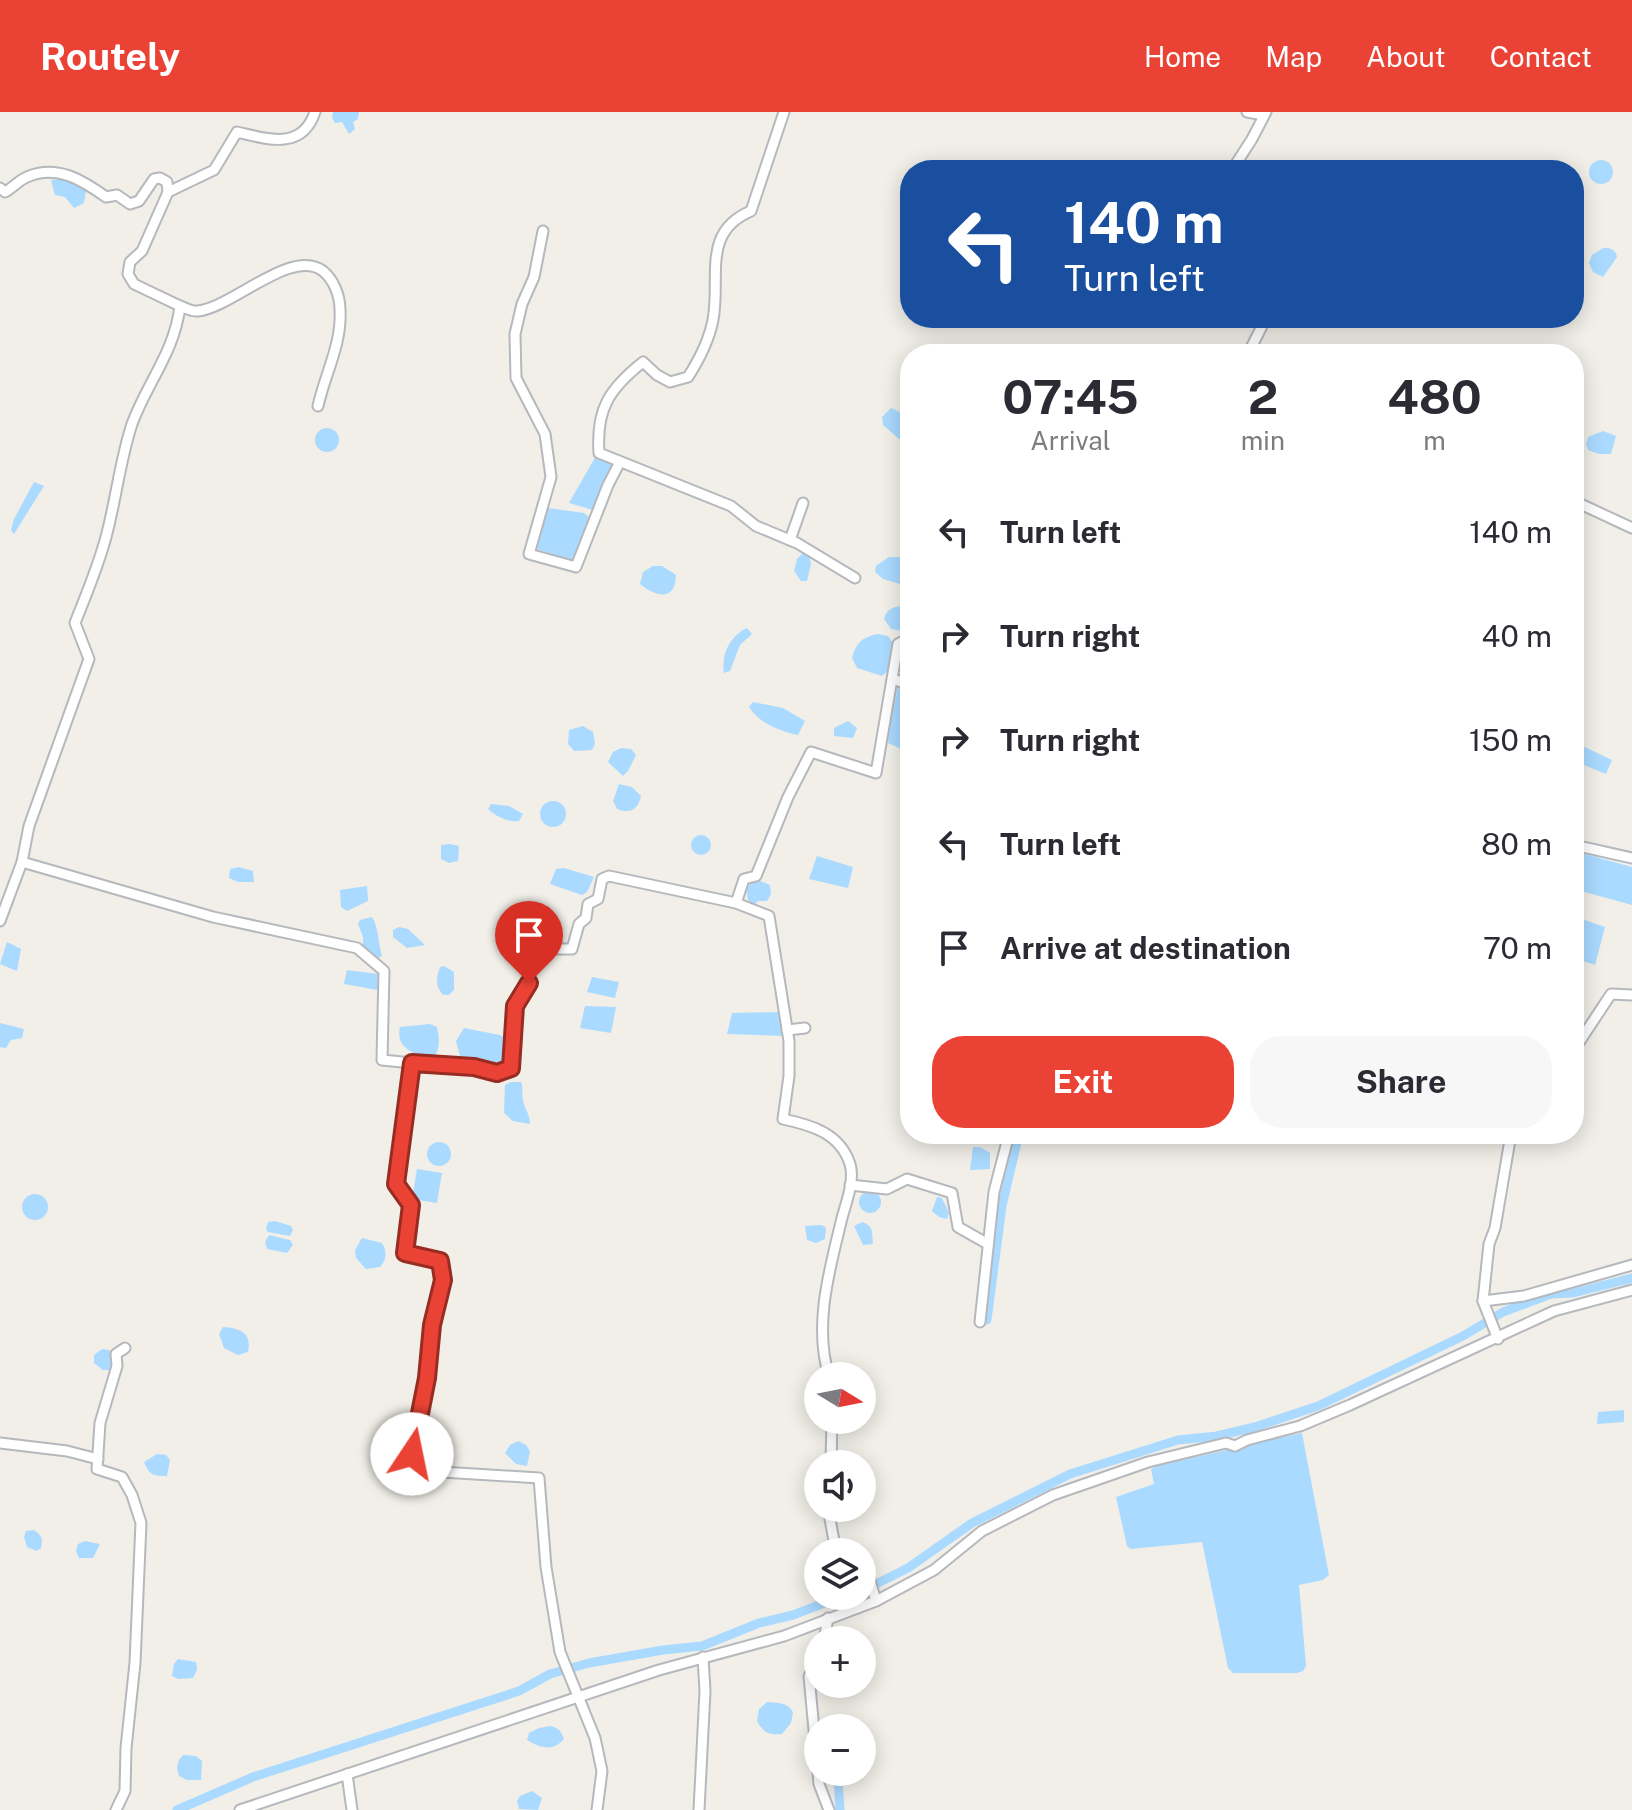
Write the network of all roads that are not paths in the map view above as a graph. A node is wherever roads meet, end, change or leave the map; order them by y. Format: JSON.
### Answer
{"nodes":[{"id":1,"x":315,"y":112,"type":"edge"},
{"id":2,"x":784,"y":112,"type":"edge"},
{"id":3,"x":1247,"y":112,"type":"edge"},
{"id":4,"x":1265,"y":114,"type":"edge"},
{"id":5,"x":1238,"y":160,"type":"edge"},
{"id":6,"x":0,"y":188,"type":"edge"},
{"id":7,"x":168,"y":192,"type":"junction"},
{"id":8,"x":543,"y":231,"type":"dead end"},
{"id":9,"x":180,"y":306,"type":"junction"},
{"id":10,"x":318,"y":406,"type":"dead end"},
{"id":11,"x":620,"y":462,"type":"junction"},
{"id":12,"x":803,"y":503,"type":"dead end"},
{"id":13,"x":1584,"y":506,"type":"edge"},
{"id":14,"x":1632,"y":528,"type":"edge"},
{"id":15,"x":790,"y":540,"type":"junction"},
{"id":16,"x":855,"y":578,"type":"dead end"},
{"id":17,"x":900,"y":643,"type":"edge"},
{"id":18,"x":893,"y":679,"type":"junction"},
{"id":19,"x":900,"y":681,"type":"edge"},
{"id":20,"x":1584,"y":847,"type":"edge"},
{"id":21,"x":1632,"y":858,"type":"edge"},
{"id":22,"x":22,"y":862,"type":"junction"},
{"id":23,"x":736,"y":903,"type":"junction"},
{"id":24,"x":0,"y":921,"type":"edge"},
{"id":25,"x":1632,"y":995,"type":"edge"},
{"id":26,"x":805,"y":1028,"type":"dead end"},
{"id":27,"x":787,"y":1030,"type":"junction"},
{"id":28,"x":1584,"y":1035,"type":"edge"},
{"id":29,"x":412,"y":1063,"type":"junction"},
{"id":30,"x":1006,"y":1144,"type":"edge"},
{"id":31,"x":1509,"y":1144,"type":"edge"},
{"id":32,"x":850,"y":1185,"type":"junction"},
{"id":33,"x":988,"y":1244,"type":"junction"},
{"id":34,"x":1632,"y":1265,"type":"edge"},
{"id":35,"x":1632,"y":1290,"type":"edge"},
{"id":36,"x":1483,"y":1301,"type":"junction"},
{"id":37,"x":980,"y":1322,"type":"dead end"},
{"id":38,"x":1496,"y":1334,"type":"junction"},
{"id":39,"x":125,"y":1348,"type":"dead end"},
{"id":40,"x":827,"y":1362,"type":"edge"},
{"id":41,"x":0,"y":1443,"type":"edge"},
{"id":42,"x":98,"y":1459,"type":"junction"},
{"id":43,"x":876,"y":1600,"type":"edge"},
{"id":44,"x":849,"y":1610,"type":"edge"},
{"id":45,"x":828,"y":1618,"type":"junction"},
{"id":46,"x":827,"y":1626,"type":"edge"},
{"id":47,"x":703,"y":1657,"type":"junction"},
{"id":48,"x":577,"y":1697,"type":"junction"},
{"id":49,"x":811,"y":1698,"type":"edge"},
{"id":50,"x":347,"y":1774,"type":"junction"},
{"id":51,"x":116,"y":1810,"type":"edge"},
{"id":52,"x":240,"y":1810,"type":"edge"},
{"id":53,"x":352,"y":1810,"type":"edge"},
{"id":54,"x":597,"y":1810,"type":"edge"},
{"id":55,"x":699,"y":1810,"type":"edge"},
{"id":56,"x":829,"y":1810,"type":"edge"}],
"edges":[{"from":1,"to":7,"type":"street"},
{"from":2,"to":11,"type":"street"},
{"from":3,"to":4,"type":"street"},
{"from":4,"to":5,"type":"street"},
{"from":6,"to":7,"type":"street"},
{"from":7,"to":9,"type":"street"},
{"from":8,"to":11,"type":"street"},
{"from":9,"to":10,"type":"street"},
{"from":9,"to":22,"type":"street"},
{"from":11,"to":15,"type":"street"},
{"from":12,"to":15,"type":"street"},
{"from":13,"to":14,"type":"street"},
{"from":15,"to":16,"type":"street"},
{"from":17,"to":18,"type":"street"},
{"from":18,"to":19,"type":"street"},
{"from":18,"to":23,"type":"street"},
{"from":20,"to":21,"type":"street"},
{"from":22,"to":24,"type":"street"},
{"from":22,"to":29,"type":"street"},
{"from":23,"to":27,"type":"street"},
{"from":23,"to":29,"type":"street"},
{"from":25,"to":28,"type":"street"},
{"from":26,"to":27,"type":"street"},
{"from":27,"to":32,"type":"street"},
{"from":29,"to":48,"type":"street"},
{"from":30,"to":33,"type":"street"},
{"from":31,"to":36,"type":"street"},
{"from":32,"to":33,"type":"street"},
{"from":32,"to":40,"type":"street"},
{"from":33,"to":37,"type":"street"},
{"from":34,"to":36,"type":"street"},
{"from":35,"to":38,"type":"street"},
{"from":36,"to":38,"type":"street"},
{"from":38,"to":43,"type":"street"},
{"from":39,"to":42,"type":"street"},
{"from":41,"to":42,"type":"street"},
{"from":42,"to":51,"type":"street"},
{"from":44,"to":45,"type":"street"},
{"from":45,"to":46,"type":"street"},
{"from":45,"to":47,"type":"street"},
{"from":47,"to":48,"type":"street"},
{"from":47,"to":55,"type":"street"},
{"from":48,"to":50,"type":"street"},
{"from":48,"to":54,"type":"street"},
{"from":49,"to":56,"type":"street"},
{"from":50,"to":52,"type":"street"},
{"from":50,"to":53,"type":"street"}]}
